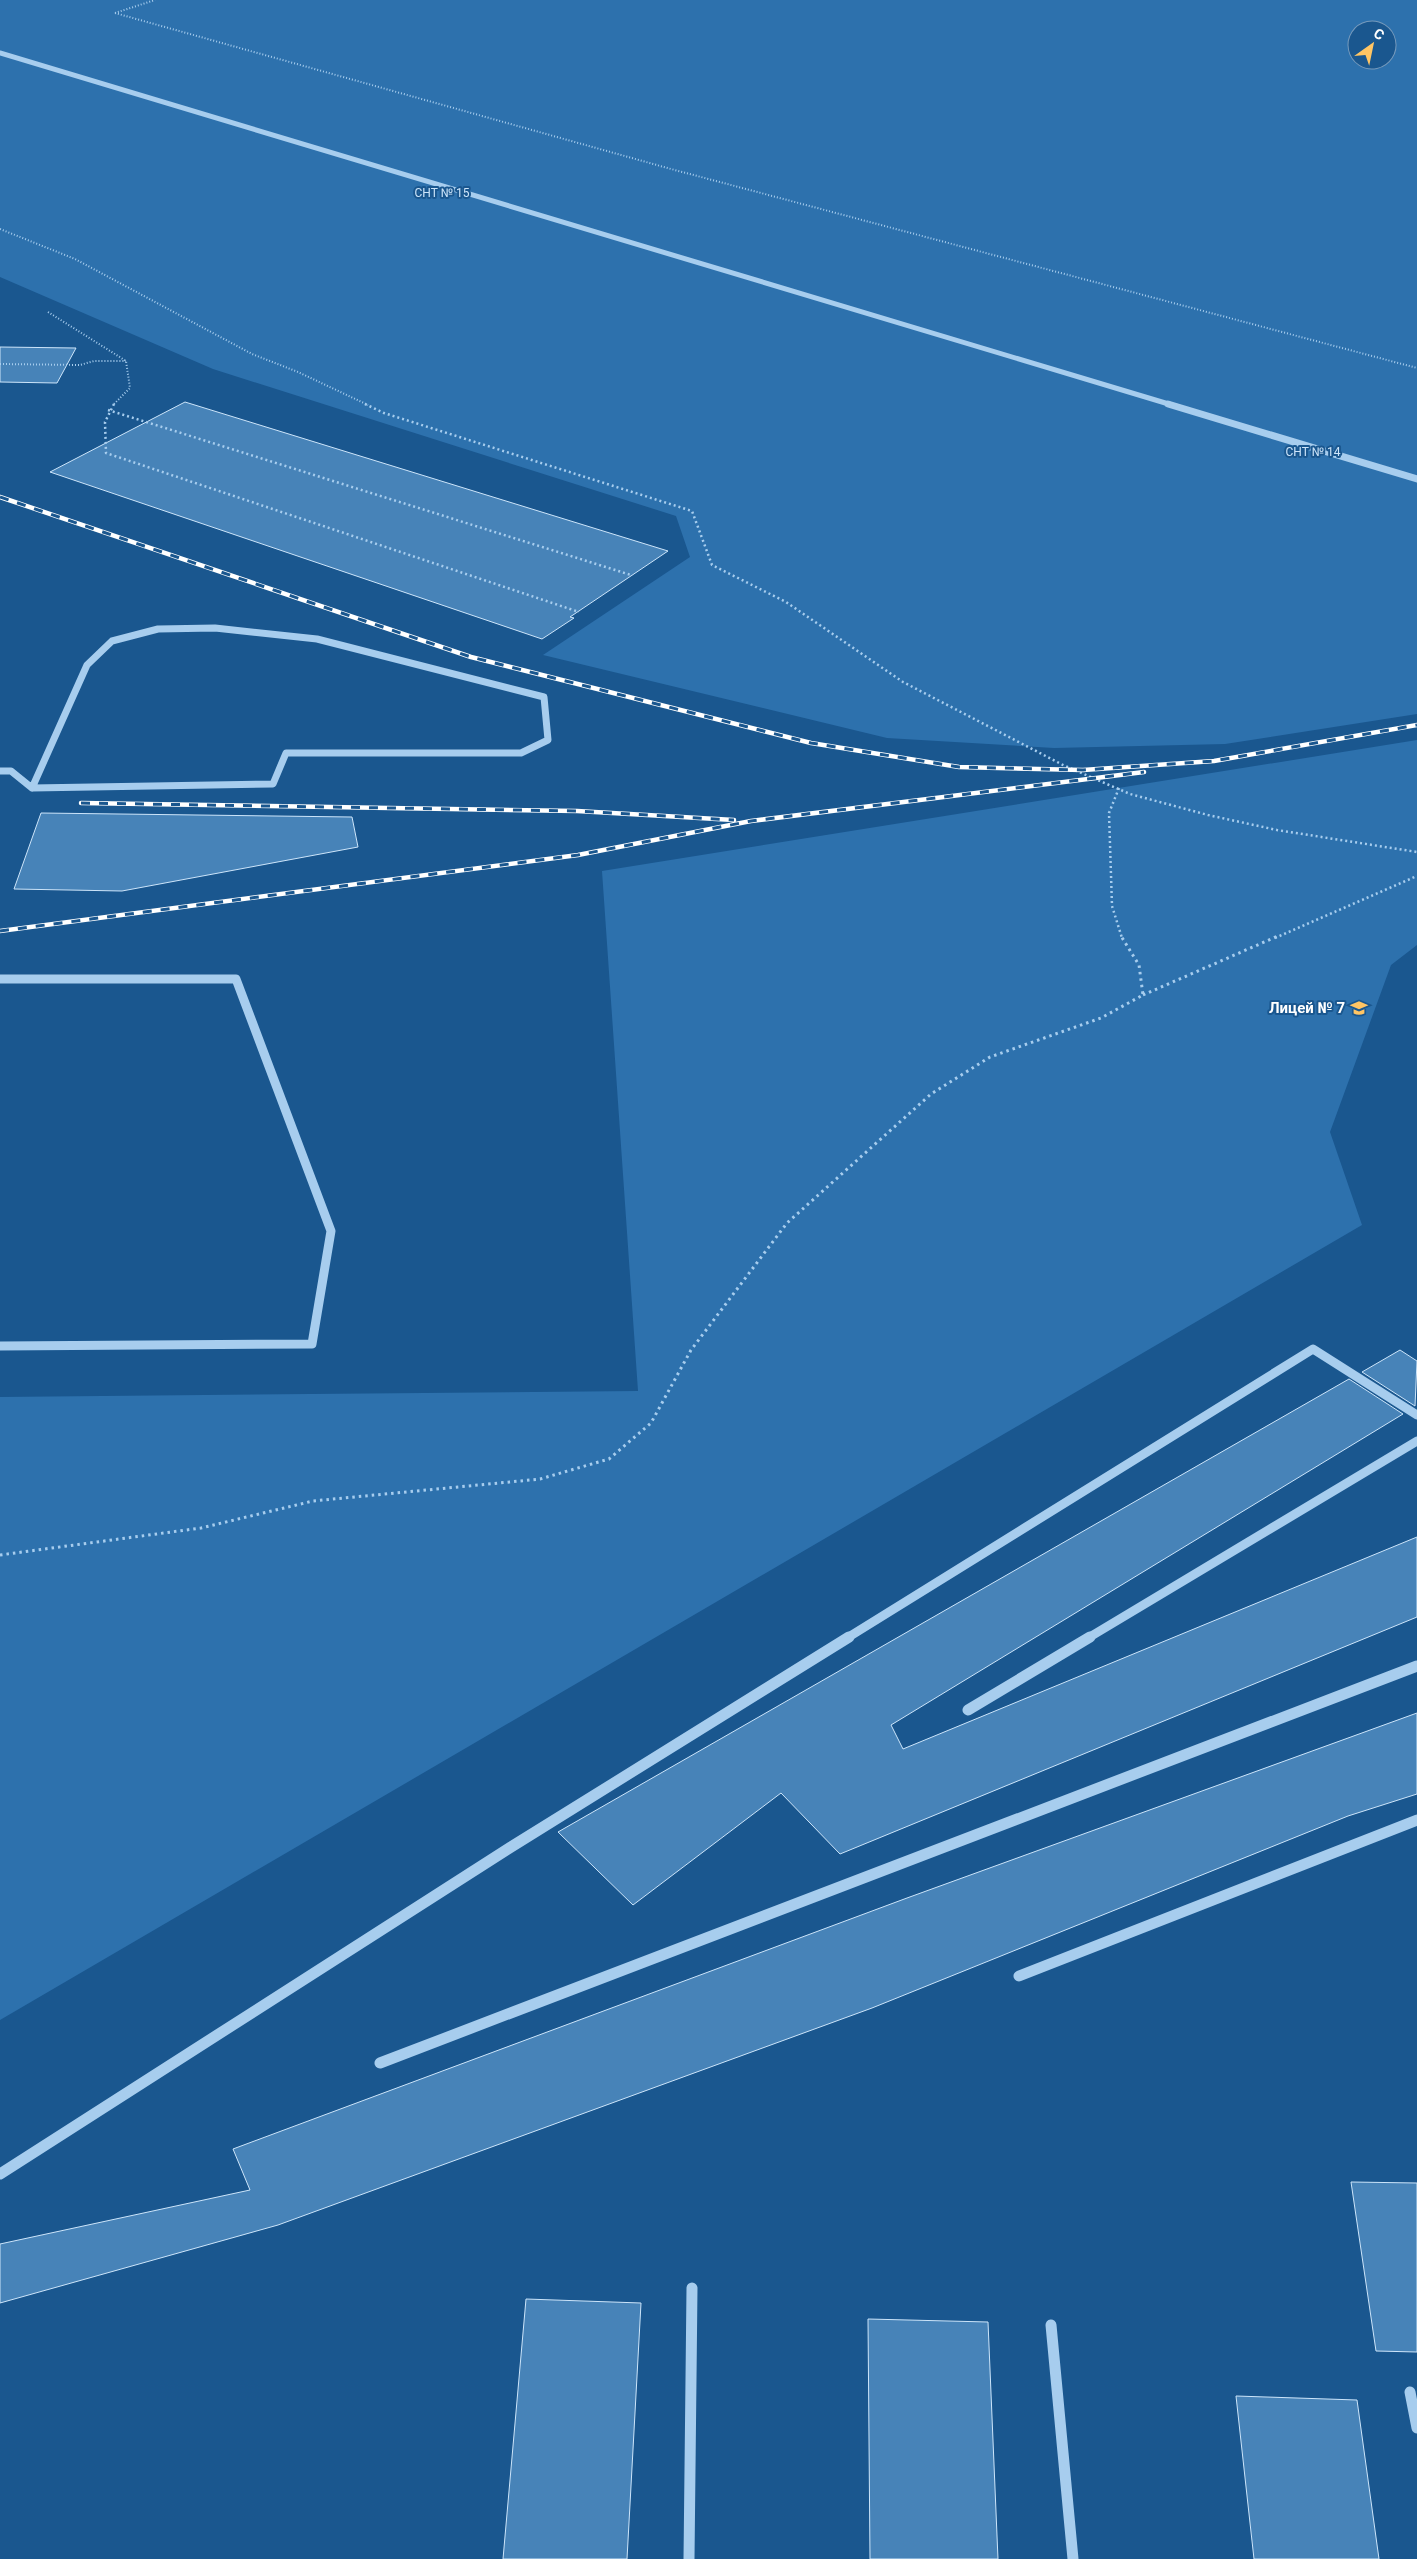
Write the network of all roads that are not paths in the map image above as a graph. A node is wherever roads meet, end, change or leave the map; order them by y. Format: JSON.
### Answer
{"nodes":[{"id":1,"x":0,"y":53,"type":"edge"},
{"id":2,"x":1417,"y":479,"type":"edge"},
{"id":3,"x":0,"y":771,"type":"edge"},
{"id":4,"x":32,"y":788,"type":"junction"},
{"id":5,"x":0,"y":978,"type":"edge"},
{"id":6,"x":0,"y":1346,"type":"edge"},
{"id":7,"x":1417,"y":1415,"type":"edge"},
{"id":8,"x":1417,"y":1441,"type":"edge"},
{"id":9,"x":1417,"y":1666,"type":"edge"},
{"id":10,"x":968,"y":1710,"type":"dead end"},
{"id":11,"x":1417,"y":1820,"type":"edge"},
{"id":12,"x":1020,"y":1976,"type":"dead end"},
{"id":13,"x":380,"y":2063,"type":"dead end"},
{"id":14,"x":0,"y":2174,"type":"edge"},
{"id":15,"x":692,"y":2288,"type":"dead end"},
{"id":16,"x":1051,"y":2325,"type":"dead end"},
{"id":17,"x":1410,"y":2392,"type":"dead end"},
{"id":18,"x":1417,"y":2428,"type":"edge"},
{"id":19,"x":689,"y":2559,"type":"edge"},
{"id":20,"x":1073,"y":2559,"type":"edge"}],
"edges":[{"from":1,"to":2,"type":"lane"},
{"from":3,"to":4,"type":"lane"},
{"from":4,"to":4,"type":"lane"},
{"from":5,"to":6,"type":"lane"},
{"from":7,"to":14,"type":"lane"},
{"from":8,"to":10,"type":"lane"},
{"from":9,"to":13,"type":"lane"},
{"from":11,"to":12,"type":"lane"},
{"from":15,"to":19,"type":"lane"},
{"from":16,"to":20,"type":"lane"},
{"from":17,"to":18,"type":"lane"}]}
